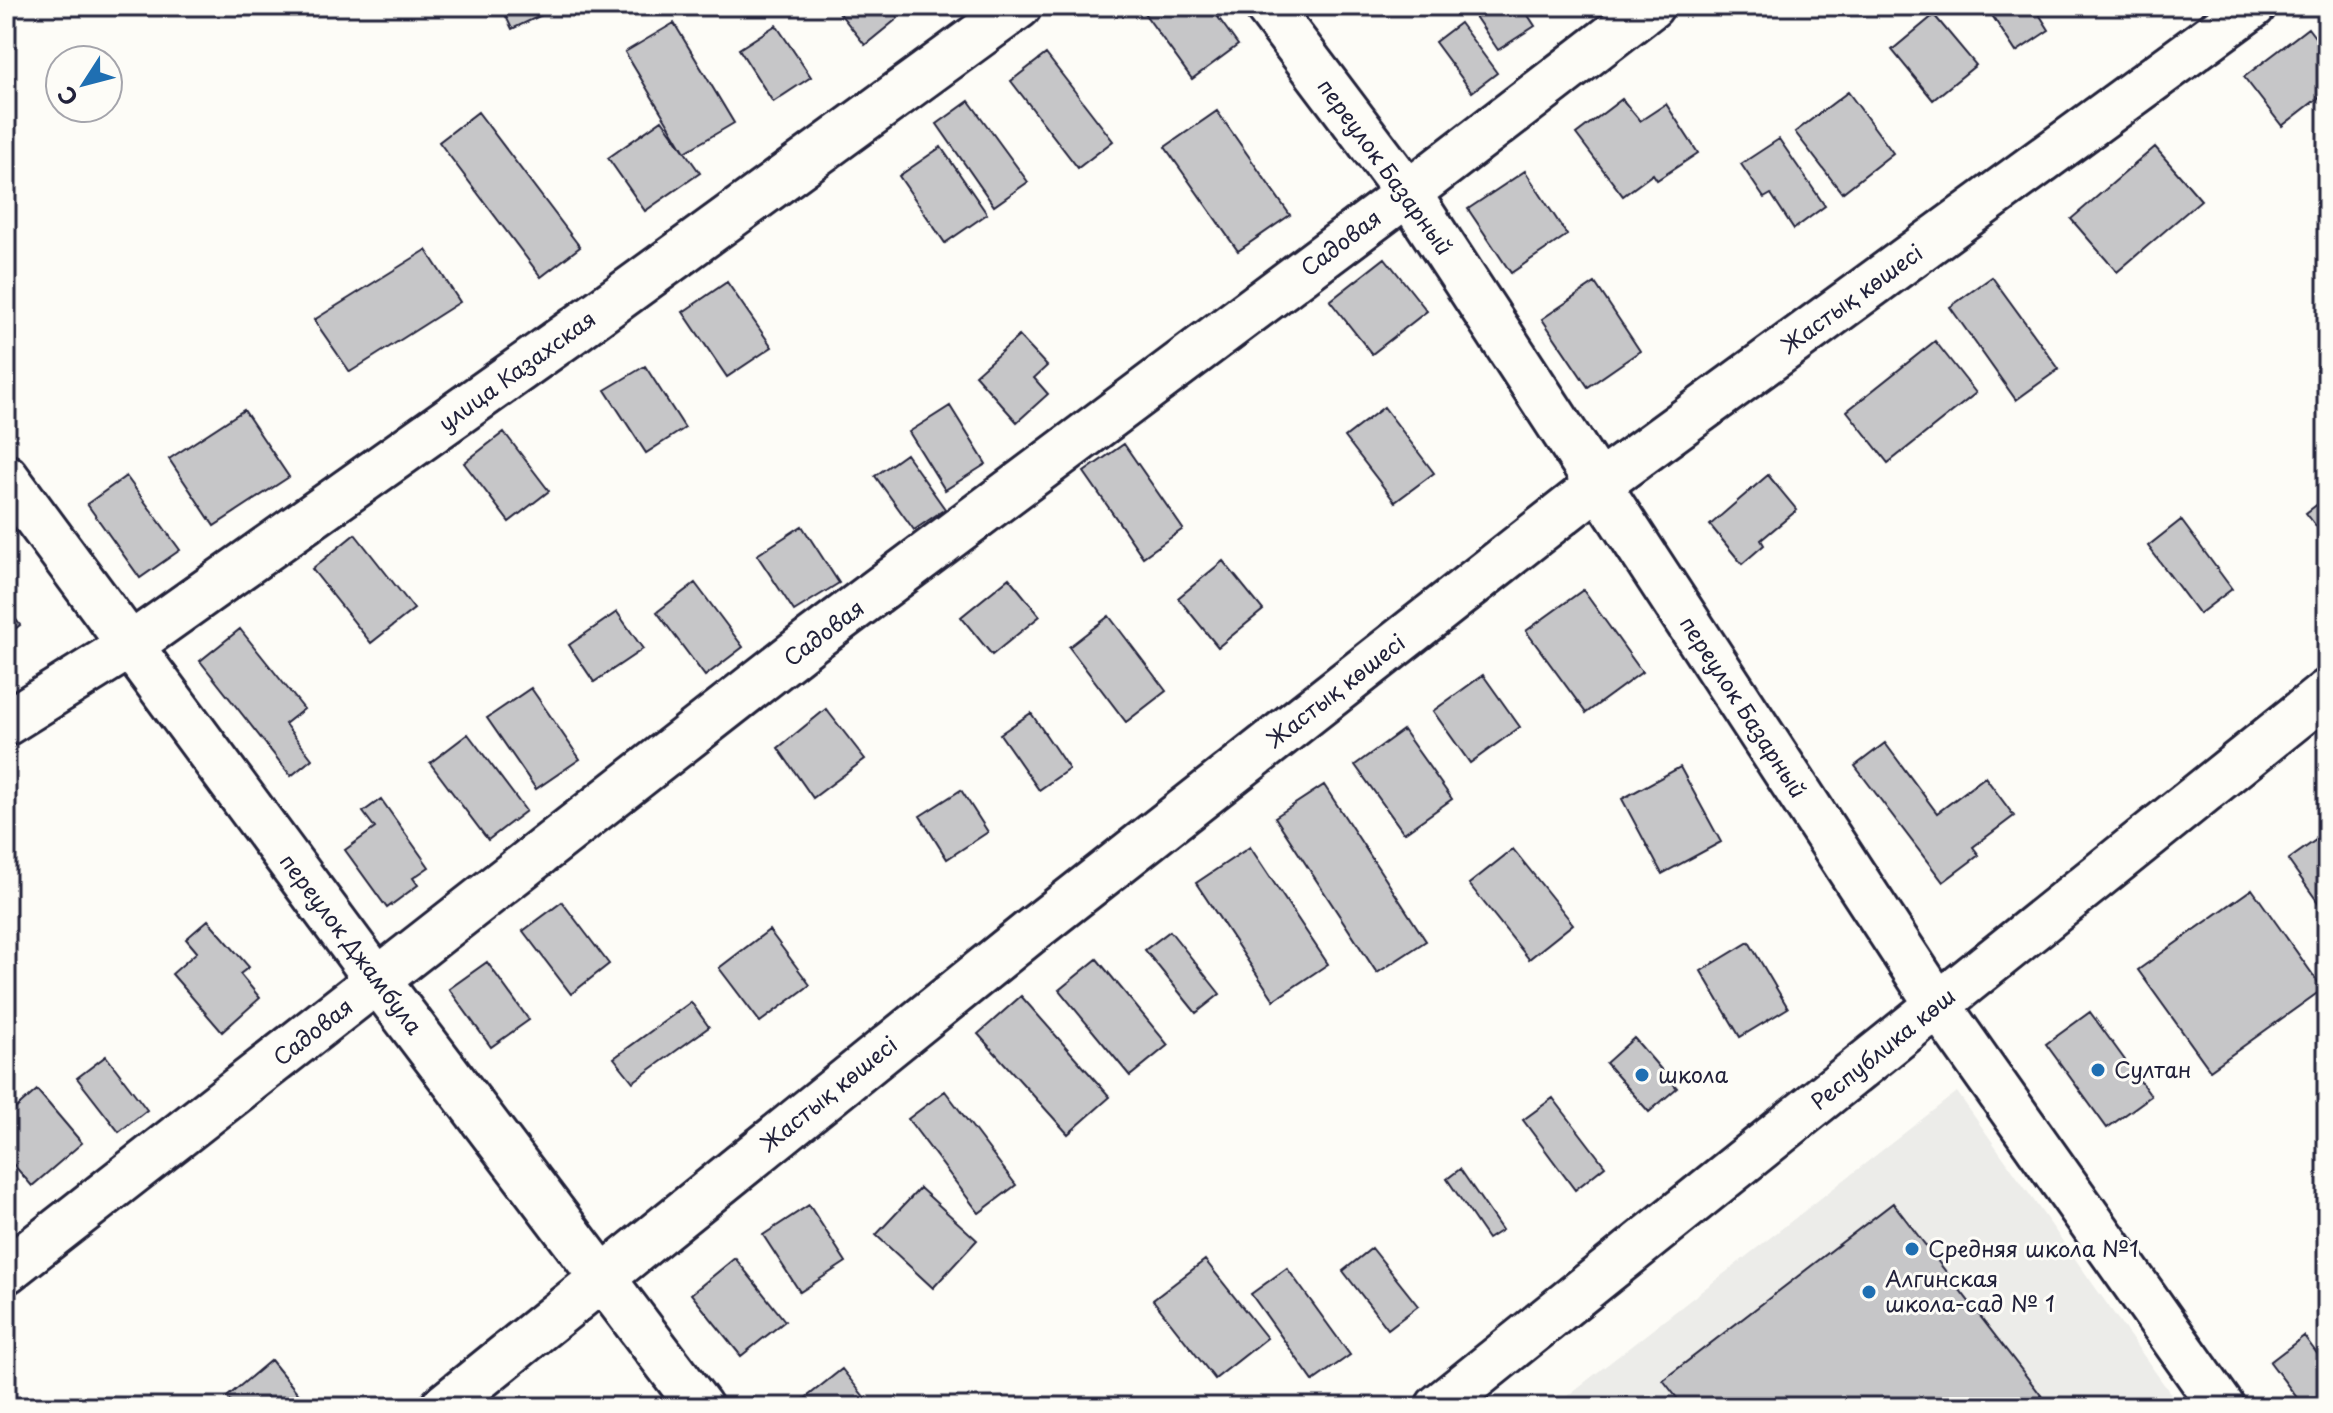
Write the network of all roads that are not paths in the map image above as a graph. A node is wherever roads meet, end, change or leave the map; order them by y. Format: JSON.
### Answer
{"nodes":[{"id":1,"x":1019,"y":6,"type":"edge"},
{"id":2,"x":1267,"y":6,"type":"edge"},
{"id":3,"x":1651,"y":6,"type":"edge"},
{"id":4,"x":2253,"y":6,"type":"edge"},
{"id":5,"x":1408,"y":193,"type":"junction"},
{"id":6,"x":6,"y":477,"type":"edge"},
{"id":7,"x":1598,"y":485,"type":"junction"},
{"id":8,"x":131,"y":645,"type":"junction"},
{"id":9,"x":2327,"y":692,"type":"edge"},
{"id":10,"x":6,"y":723,"type":"edge"},
{"id":11,"x":378,"y":981,"type":"junction"},
{"id":12,"x":1938,"y":1005,"type":"junction"},
{"id":13,"x":6,"y":1271,"type":"edge"},
{"id":14,"x":601,"y":1277,"type":"junction"},
{"id":15,"x":443,"y":1407,"type":"edge"},
{"id":16,"x":700,"y":1407,"type":"edge"},
{"id":17,"x":1438,"y":1407,"type":"edge"},
{"id":18,"x":2222,"y":1407,"type":"edge"}],
"edges":[{"from":1,"to":8,"type":"street","name":"улица Казахская"},
{"from":2,"to":5,"type":"street","name":"переулок Базарный"},
{"from":3,"to":5,"type":"street","name":"Садовая"},
{"from":4,"to":7,"type":"street","name":"Жастық көшесі"},
{"from":5,"to":7,"type":"street","name":"переулок Базарный"},
{"from":5,"to":11,"type":"street","name":"Садовая"},
{"from":6,"to":8,"type":"street","name":"переулок Джамбула"},
{"from":7,"to":12,"type":"street","name":"переулок Базарный"},
{"from":7,"to":14,"type":"street","name":"Жастық көшесі"},
{"from":8,"to":10,"type":"street","name":"улица Казахская"},
{"from":8,"to":11,"type":"street","name":"переулок Джамбула"},
{"from":9,"to":12,"type":"street","name":"Республика көш"},
{"from":11,"to":13,"type":"street","name":"Садовая"},
{"from":11,"to":14,"type":"street","name":"переулок Джамбула"},
{"from":12,"to":17,"type":"street","name":"Республика көш"},
{"from":12,"to":18,"type":"street","name":"переулок Базарный"},
{"from":14,"to":15,"type":"street","name":"Жастық көшесі"},
{"from":14,"to":16,"type":"street","name":"переулок Джамбула"}]}
